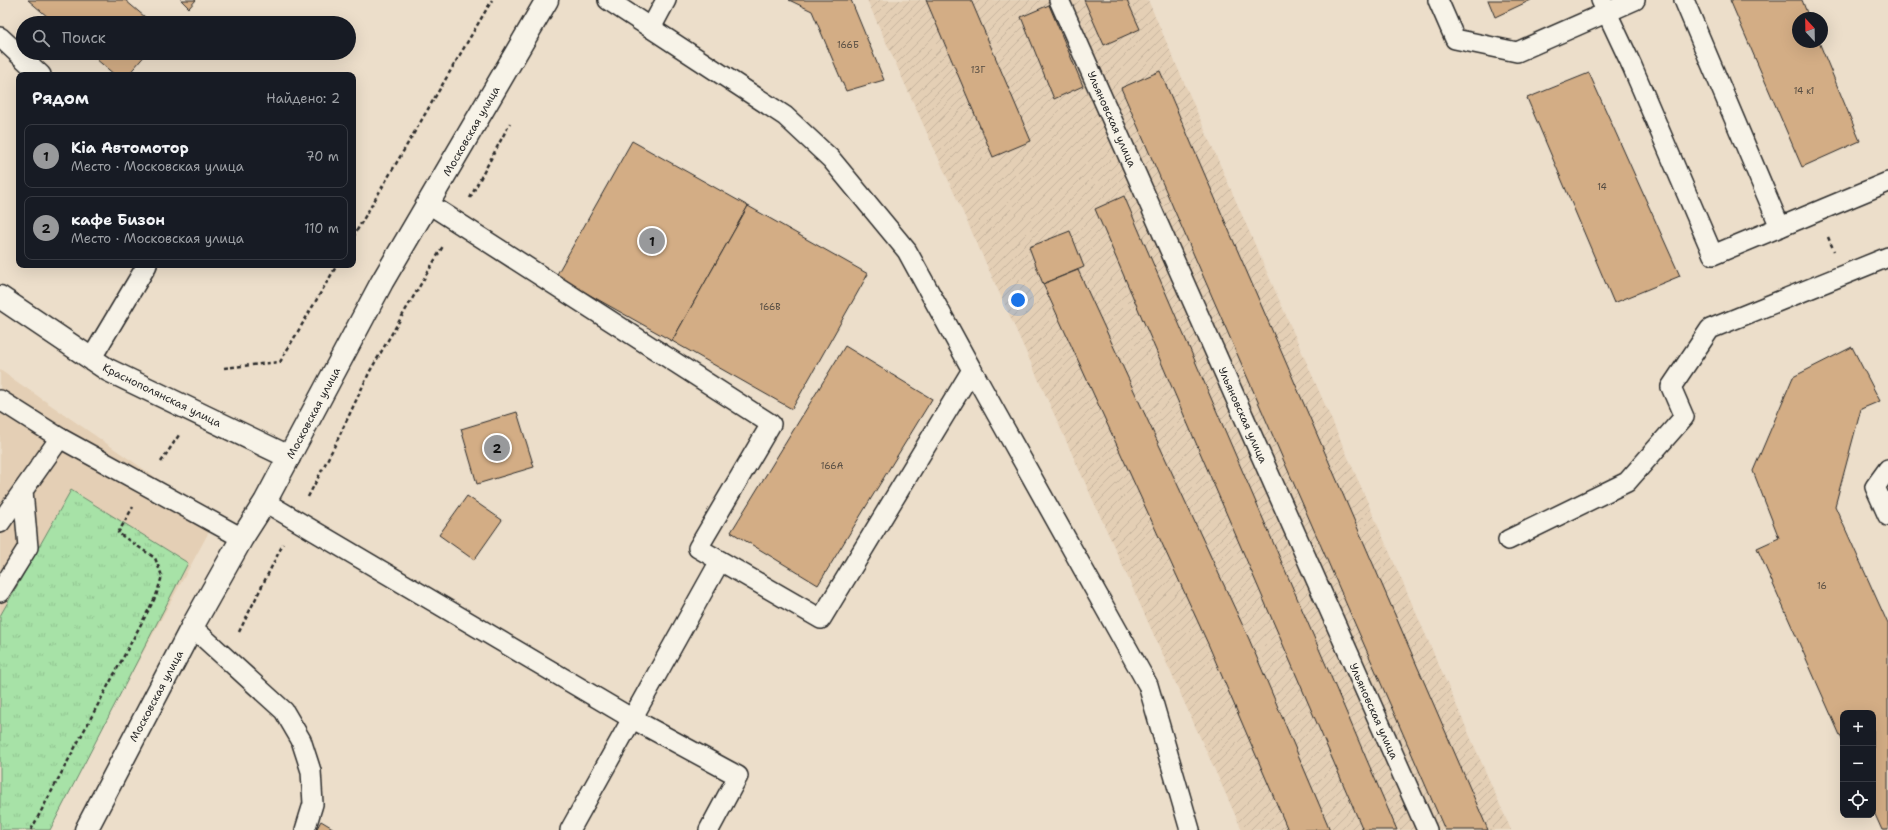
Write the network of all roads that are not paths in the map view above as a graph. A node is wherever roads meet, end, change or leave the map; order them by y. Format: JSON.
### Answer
{"nodes":[{"id":1,"x":547,"y":0,"type":"edge"},
{"id":2,"x":608,"y":0,"type":"edge"},
{"id":3,"x":666,"y":0,"type":"edge"},
{"id":4,"x":1059,"y":0,"type":"edge"},
{"id":5,"x":1438,"y":0,"type":"edge"},
{"id":6,"x":1635,"y":0,"type":"edge"},
{"id":7,"x":1684,"y":0,"type":"edge"},
{"id":8,"x":1604,"y":6,"type":"edge"},
{"id":9,"x":651,"y":28,"type":"junction"},
{"id":10,"x":0,"y":37,"type":"edge"},
{"id":11,"x":16,"y":52,"type":"edge"},
{"id":12,"x":25,"y":60,"type":"edge"},
{"id":13,"x":38,"y":72,"type":"edge"},
{"id":14,"x":1888,"y":182,"type":"edge"},
{"id":15,"x":429,"y":204,"type":"junction"},
{"id":16,"x":1780,"y":227,"type":"junction"},
{"id":17,"x":1888,"y":257,"type":"edge"},
{"id":18,"x":145,"y":268,"type":"edge"},
{"id":19,"x":0,"y":298,"type":"edge"},
{"id":20,"x":90,"y":358,"type":"junction"},
{"id":21,"x":972,"y":370,"type":"junction"},
{"id":22,"x":1,"y":402,"type":"edge"},
{"id":23,"x":60,"y":438,"type":"junction"},
{"id":24,"x":289,"y":457,"type":"junction"},
{"id":25,"x":1888,"y":469,"type":"edge"},
{"id":26,"x":22,"y":491,"type":"junction"},
{"id":27,"x":265,"y":502,"type":"junction"},
{"id":28,"x":1888,"y":516,"type":"edge"},
{"id":29,"x":0,"y":523,"type":"edge"},
{"id":30,"x":242,"y":538,"type":"junction"},
{"id":31,"x":1508,"y":540,"type":"dead end"},
{"id":32,"x":720,"y":561,"type":"junction"},
{"id":33,"x":0,"y":592,"type":"edge"},
{"id":34,"x":192,"y":627,"type":"junction"},
{"id":35,"x":631,"y":718,"type":"junction"},
{"id":36,"x":86,"y":830,"type":"edge"},
{"id":37,"x":305,"y":830,"type":"edge"},
{"id":38,"x":570,"y":830,"type":"edge"},
{"id":39,"x":709,"y":830,"type":"edge"},
{"id":40,"x":1190,"y":830,"type":"edge"},
{"id":41,"x":1427,"y":830,"type":"edge"}],
"edges":[{"from":1,"to":15,"type":"main road","name":"Московская улица"},
{"from":2,"to":9,"type":"lane"},
{"from":3,"to":9,"type":"lane"},
{"from":4,"to":41,"type":"lane","name":"Ульяновская улица"},
{"from":5,"to":8,"type":"lane"},
{"from":6,"to":8,"type":"lane"},
{"from":7,"to":16,"type":"lane"},
{"from":8,"to":16,"type":"lane"},
{"from":9,"to":21,"type":"lane"},
{"from":10,"to":11,"type":"lane"},
{"from":12,"to":13,"type":"lane"},
{"from":14,"to":16,"type":"lane"},
{"from":15,"to":24,"type":"main road","name":"Московская улица"},
{"from":15,"to":32,"type":"lane"},
{"from":17,"to":31,"type":"lane"},
{"from":18,"to":20,"type":"lane"},
{"from":19,"to":20,"type":"main road","name":"Краснополянская улица"},
{"from":20,"to":24,"type":"main road","name":"Краснополянская улица"},
{"from":21,"to":32,"type":"lane"},
{"from":21,"to":40,"type":"lane"},
{"from":22,"to":23,"type":"lane"},
{"from":23,"to":26,"type":"lane"},
{"from":23,"to":30,"type":"lane"},
{"from":24,"to":27,"type":"main road","name":"Московская улица"},
{"from":25,"to":28,"type":"lane"},
{"from":26,"to":29,"type":"lane"},
{"from":26,"to":33,"type":"lane"},
{"from":27,"to":30,"type":"main road","name":"Московская улица"},
{"from":27,"to":35,"type":"lane"},
{"from":30,"to":34,"type":"main road","name":"Московская улица"},
{"from":32,"to":35,"type":"lane"},
{"from":34,"to":36,"type":"main road","name":"Московская улица"},
{"from":34,"to":37,"type":"lane"},
{"from":35,"to":38,"type":"lane"},
{"from":35,"to":39,"type":"lane"}]}
